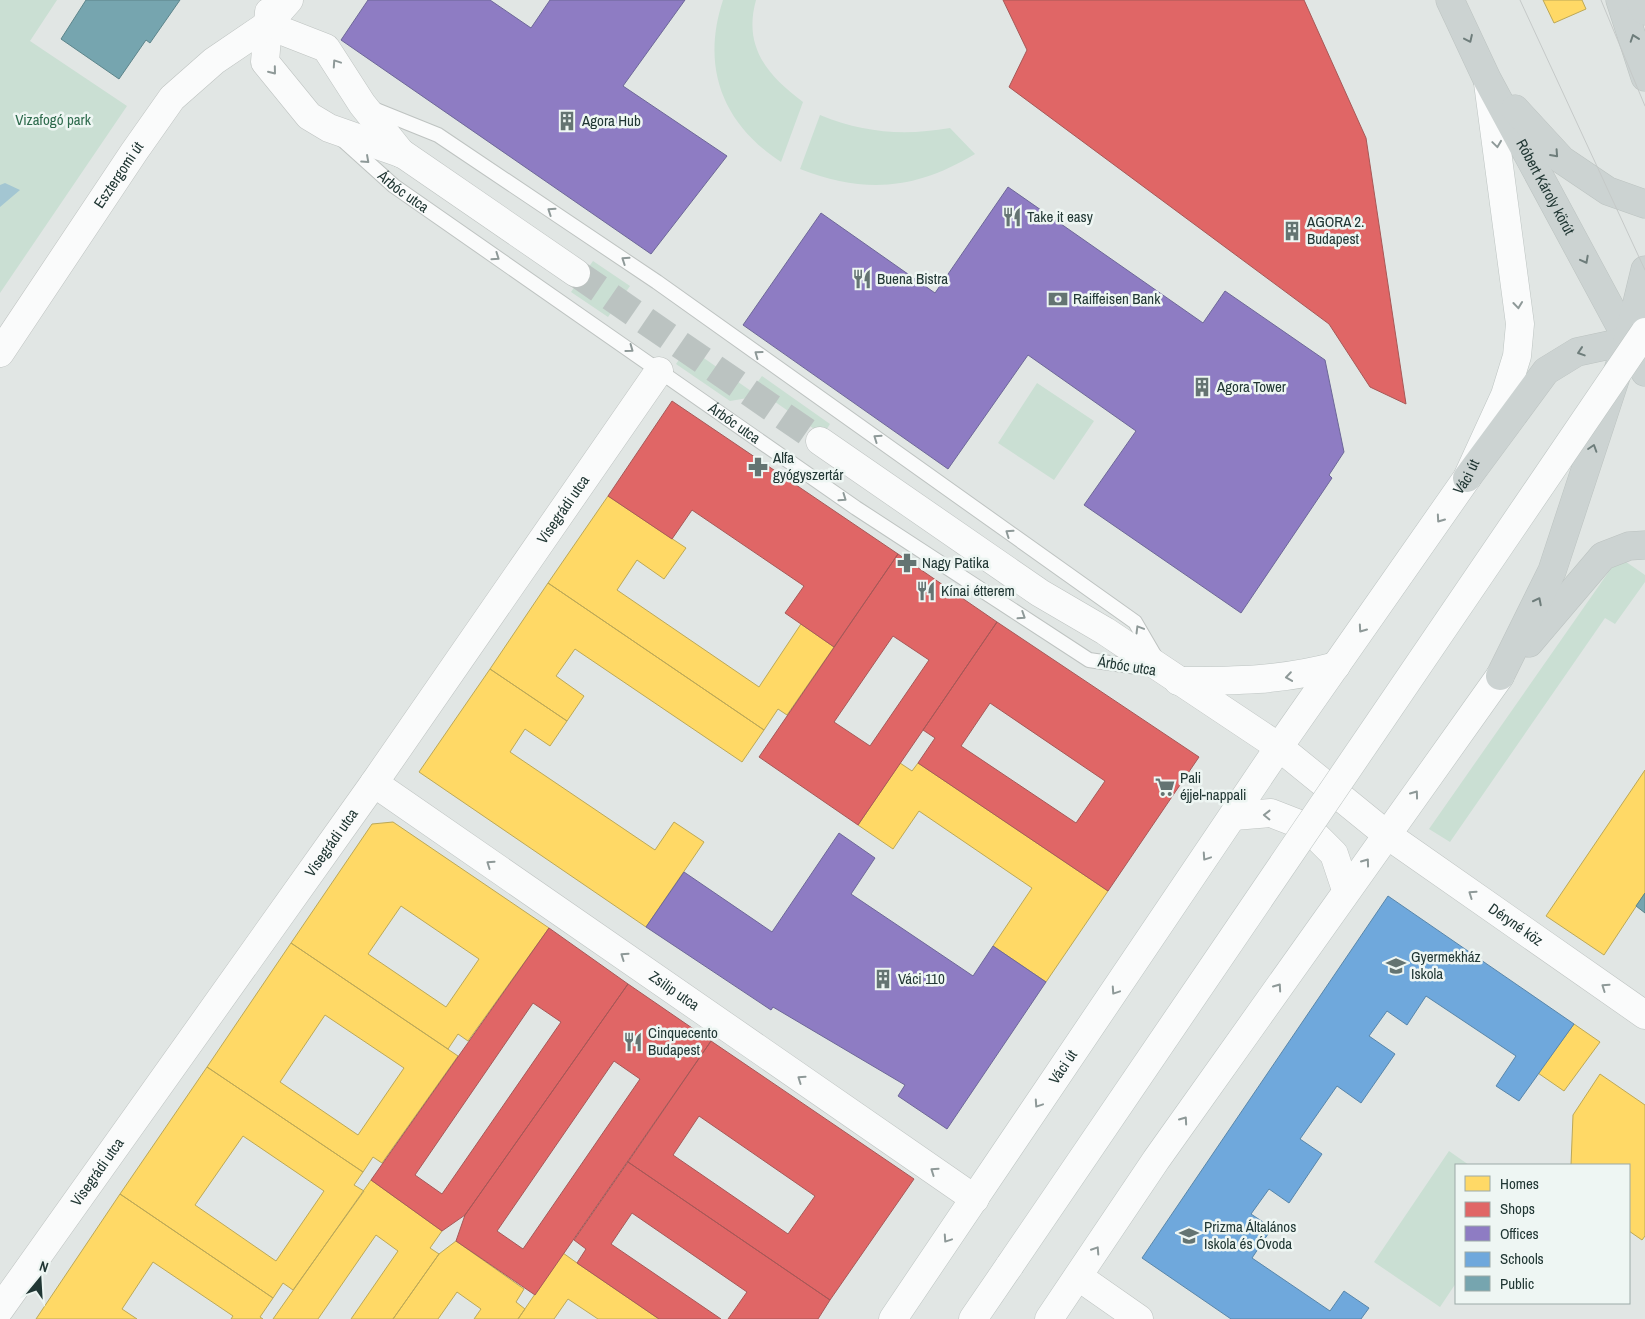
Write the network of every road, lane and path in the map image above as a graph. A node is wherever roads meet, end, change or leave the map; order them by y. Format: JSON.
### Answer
{"nodes":[{"id":1,"x":289,"y":0,"type":"edge"},
{"id":2,"x":1450,"y":0,"type":"edge"},
{"id":3,"x":1620,"y":0,"type":"edge"},
{"id":4,"x":1640,"y":0,"type":"edge"},
{"id":5,"x":1645,"y":10,"type":"edge"},
{"id":6,"x":269,"y":12,"type":"edge"},
{"id":7,"x":1645,"y":77,"type":"edge"},
{"id":8,"x":1487,"y":79,"type":"junction"},
{"id":9,"x":362,"y":104,"type":"junction"},
{"id":10,"x":329,"y":128,"type":"junction"},
{"id":11,"x":402,"y":154,"type":"junction"},
{"id":12,"x":1645,"y":204,"type":"edge"},
{"id":13,"x":1645,"y":270,"type":"edge"},
{"id":14,"x":576,"y":273,"type":"tunnel mouth"},
{"id":15,"x":1639,"y":336,"type":"edge"},
{"id":16,"x":0,"y":353,"type":"edge"},
{"id":17,"x":659,"y":371,"type":"junction"},
{"id":18,"x":1645,"y":372,"type":"edge"},
{"id":19,"x":820,"y":441,"type":"tunnel mouth"},
{"id":20,"x":1467,"y":478,"type":"junction"},
{"id":21,"x":1645,"y":544,"type":"edge"},
{"id":22,"x":1336,"y":666,"type":"junction"},
{"id":23,"x":1171,"y":676,"type":"junction"},
{"id":24,"x":1500,"y":676,"type":"junction"},
{"id":25,"x":1279,"y":747,"type":"junction"},
{"id":26,"x":374,"y":783,"type":"junction"},
{"id":27,"x":1234,"y":816,"type":"junction"},
{"id":28,"x":1386,"y":834,"type":"junction"},
{"id":29,"x":1346,"y":890,"type":"junction"},
{"id":30,"x":1645,"y":1015,"type":"edge"},
{"id":31,"x":975,"y":1199,"type":"junction"},
{"id":32,"x":1078,"y":1277,"type":"junction"},
{"id":33,"x":0,"y":1310,"type":"edge"},
{"id":34,"x":893,"y":1319,"type":"edge"},
{"id":35,"x":973,"y":1319,"type":"edge"},
{"id":36,"x":1049,"y":1319,"type":"edge"},
{"id":37,"x":1139,"y":1319,"type":"edge"}],
"edges":[{"from":1,"to":6,"type":"street","name":"Esztergomi út"},
{"from":2,"to":8,"type":"main road","name":"Róbert Károly körút","one_way":true},
{"from":7,"to":3,"type":"main road","one_way":true},
{"from":4,"to":5,"type":"main road"},
{"from":9,"to":6,"type":"street","name":"Árbóc utca","one_way":true},
{"from":6,"to":10,"type":"street","name":"Árbóc utca","one_way":true},
{"from":6,"to":16,"type":"street","name":"Esztergomi út"},
{"from":8,"to":12,"type":"main road","one_way":true},
{"from":8,"to":15,"type":"main road","name":"Róbert Károly körút","one_way":true},
{"from":8,"to":20,"type":"street","name":"Váci út","one_way":true},
{"from":9,"to":11,"type":"street","name":"Árbóc utca"},
{"from":23,"to":9,"type":"lane","name":"Árbóc utca","one_way":true},
{"from":10,"to":11,"type":"street","name":"Árbóc utca"},
{"from":10,"to":17,"type":"lane","name":"Árbóc utca","one_way":true},
{"from":11,"to":14,"type":"street","name":"Árbóc utca"},
{"from":13,"to":15,"type":"main road"},
{"from":15,"to":18,"type":"main road","name":"Róbert Károly körút"},
{"from":15,"to":20,"type":"main road","one_way":true},
{"from":24,"to":15,"type":"main road","one_way":true},
{"from":15,"to":35,"type":"street","bridge":true},
{"from":17,"to":23,"type":"lane","name":"Árbóc utca","one_way":true},
{"from":17,"to":26,"type":"street","name":"Visegrádi utca"},
{"from":19,"to":23,"type":"street","name":"Árbóc utca"},
{"from":20,"to":22,"type":"street","name":"Váci út","one_way":true},
{"from":21,"to":24,"type":"main road"},
{"from":22,"to":23,"type":"street","one_way":true},
{"from":22,"to":25,"type":"street","name":"Váci út"},
{"from":23,"to":25,"type":"street","name":"Árbóc utca"},
{"from":28,"to":24,"type":"street","one_way":true},
{"from":25,"to":27,"type":"street","name":"Váci út"},
{"from":25,"to":28,"type":"street","name":"Déryné köz"},
{"from":31,"to":26,"type":"street","name":"Zsilip utca","one_way":true},
{"from":26,"to":33,"type":"street","name":"Visegrádi utca"},
{"from":29,"to":27,"type":"street","one_way":true},
{"from":27,"to":31,"type":"street","name":"Váci út","one_way":true},
{"from":29,"to":28,"type":"street","one_way":true},
{"from":30,"to":28,"type":"street","name":"Déryné köz","one_way":true},
{"from":32,"to":29,"type":"street","one_way":true},
{"from":31,"to":34,"type":"street","name":"Váci út","one_way":true},
{"from":32,"to":36,"type":"street"},
{"from":32,"to":37,"type":"street"}]}
